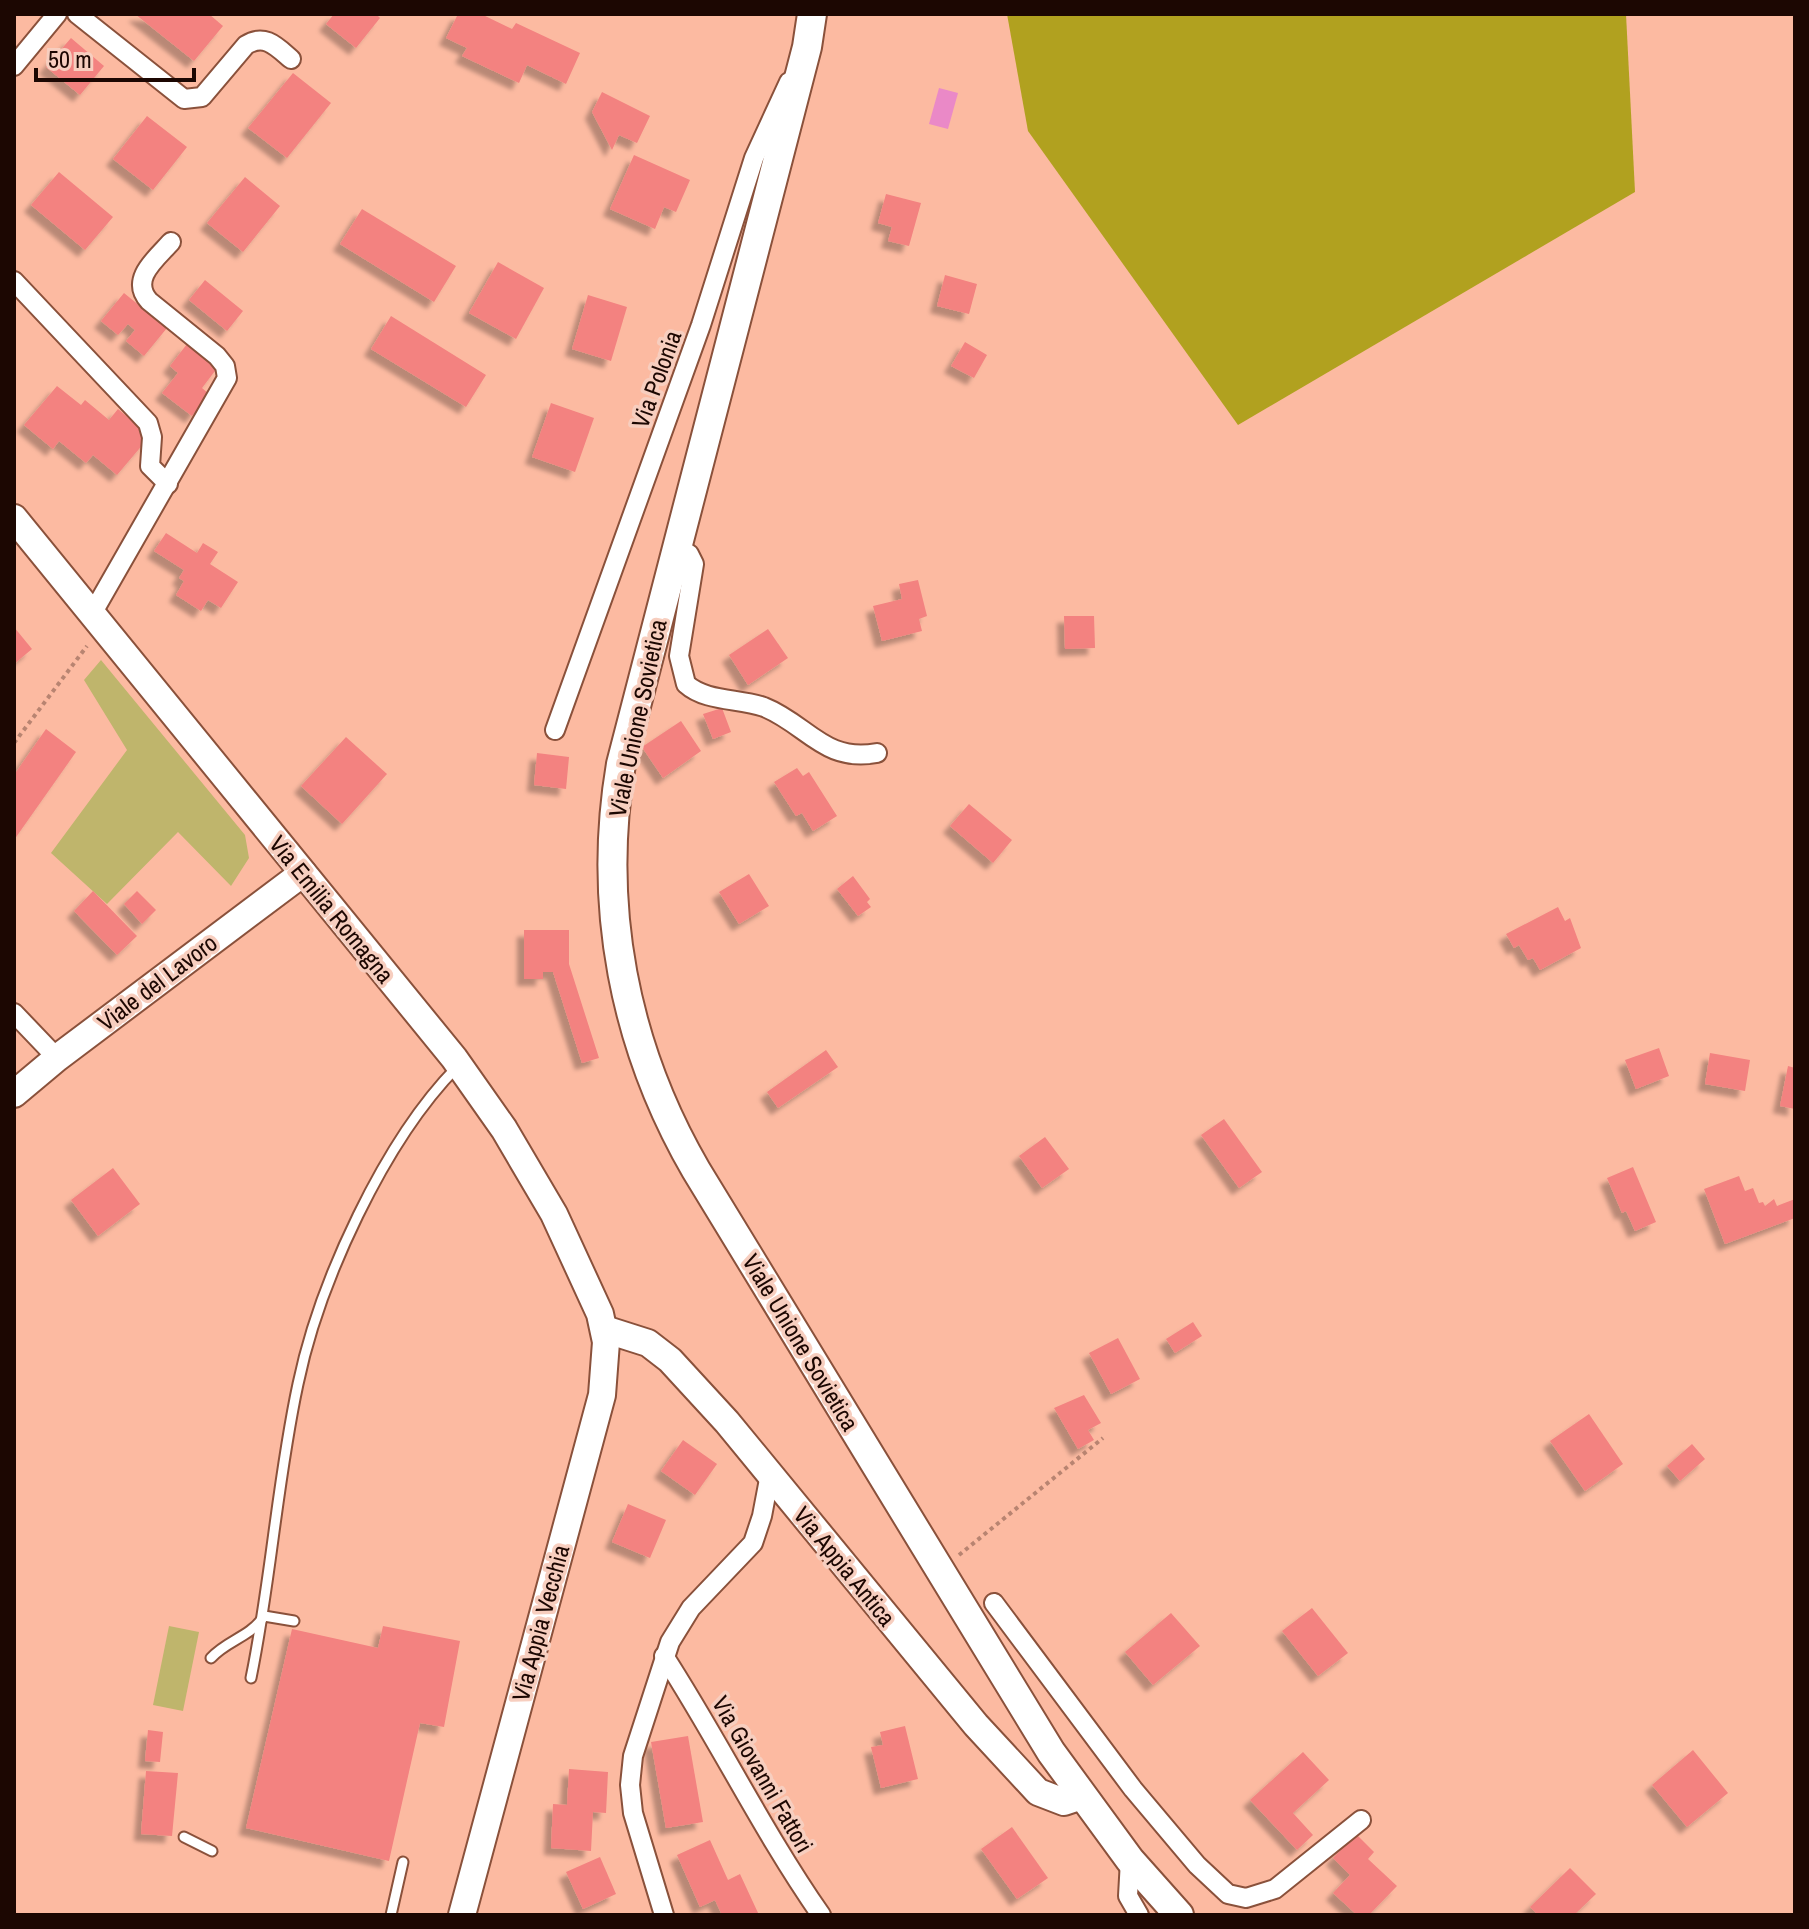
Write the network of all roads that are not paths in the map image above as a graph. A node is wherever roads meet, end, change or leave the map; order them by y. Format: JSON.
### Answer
{"nodes":[{"id":1,"x":57,"y":14,"type":"edge"},
{"id":2,"x":77,"y":14,"type":"edge"},
{"id":3,"x":812,"y":14,"type":"edge"},
{"id":4,"x":807,"y":47,"type":"junction"},
{"id":5,"x":291,"y":59,"type":"dead end"},
{"id":6,"x":14,"y":66,"type":"edge"},
{"id":7,"x":171,"y":242,"type":"dead end"},
{"id":8,"x":14,"y":281,"type":"edge"},
{"id":9,"x":168,"y":484,"type":"junction"},
{"id":10,"x":14,"y":518,"type":"edge"},
{"id":11,"x":677,"y":547,"type":"junction"},
{"id":12,"x":97,"y":620,"type":"junction"},
{"id":13,"x":555,"y":730,"type":"dead end"},
{"id":14,"x":877,"y":753,"type":"dead end"},
{"id":15,"x":303,"y":873,"type":"junction"},
{"id":16,"x":14,"y":1013,"type":"edge"},
{"id":17,"x":57,"y":1058,"type":"junction"},
{"id":18,"x":459,"y":1065,"type":"junction"},
{"id":19,"x":14,"y":1094,"type":"edge"},
{"id":20,"x":604,"y":1329,"type":"junction"},
{"id":21,"x":770,"y":1474,"type":"junction"},
{"id":22,"x":264,"y":1616,"type":"junction"},
{"id":23,"x":969,"y":1618,"type":"junction"},
{"id":24,"x":294,"y":1621,"type":"dead end"},
{"id":25,"x":664,"y":1656,"type":"junction"},
{"id":26,"x":211,"y":1658,"type":"dead end"},
{"id":27,"x":251,"y":1678,"type":"dead end"},
{"id":28,"x":1082,"y":1796,"type":"junction"},
{"id":29,"x":1361,"y":1820,"type":"dead end"},
{"id":30,"x":184,"y":1837,"type":"dead end"},
{"id":31,"x":212,"y":1851,"type":"dead end"},
{"id":32,"x":1130,"y":1860,"type":"junction"},
{"id":33,"x":403,"y":1862,"type":"dead end"},
{"id":34,"x":391,"y":1915,"type":"edge"},
{"id":35,"x":462,"y":1915,"type":"edge"},
{"id":36,"x":664,"y":1915,"type":"edge"},
{"id":37,"x":821,"y":1915,"type":"edge"},
{"id":38,"x":1139,"y":1915,"type":"edge"},
{"id":39,"x":1179,"y":1915,"type":"edge"}],
"edges":[{"from":1,"to":6,"type":"street"},
{"from":2,"to":5,"type":"street"},
{"from":3,"to":4,"type":"main road","name":"Viale Unione Sovietica"},
{"from":4,"to":11,"type":"main road","name":"Viale Unione Sovietica"},
{"from":4,"to":13,"type":"street","name":"Via Polonia"},
{"from":7,"to":9,"type":"street"},
{"from":8,"to":9,"type":"street"},
{"from":9,"to":12,"type":"street"},
{"from":10,"to":12,"type":"main road","name":"Via Emilia Romagna"},
{"from":11,"to":14,"type":"street"},
{"from":11,"to":23,"type":"main road","name":"Viale Unione Sovietica"},
{"from":12,"to":15,"type":"main road","name":"Via Emilia Romagna"},
{"from":15,"to":17,"type":"main road","name":"Viale del Lavoro"},
{"from":15,"to":18,"type":"main road","name":"Via Emilia Romagna"},
{"from":16,"to":17,"type":"street"},
{"from":17,"to":19,"type":"main road","name":"Viale del Lavoro"},
{"from":18,"to":20,"type":"main road","name":"Via Emilia Romagna"},
{"from":18,"to":22,"type":"lane"},
{"from":20,"to":21,"type":"main road","name":"Via Appia Antica"},
{"from":20,"to":35,"type":"main road","name":"Via Appia Vecchia"},
{"from":21,"to":25,"type":"street"},
{"from":21,"to":28,"type":"main road","name":"Via Appia Antica"},
{"from":22,"to":24,"type":"lane"},
{"from":22,"to":26,"type":"lane"},
{"from":22,"to":27,"type":"lane"},
{"from":23,"to":28,"type":"main road","name":"Viale Unione Sovietica"},
{"from":23,"to":29,"type":"street"},
{"from":25,"to":36,"type":"street"},
{"from":25,"to":37,"type":"street","name":"Via Giovanni Fattori"},
{"from":28,"to":32,"type":"main road","name":"Viale Unione Sovietica"},
{"from":30,"to":31,"type":"lane"},
{"from":32,"to":38,"type":"street"},
{"from":32,"to":39,"type":"main road","name":"Viale Unione Sovietica"},
{"from":33,"to":34,"type":"lane"}]}
